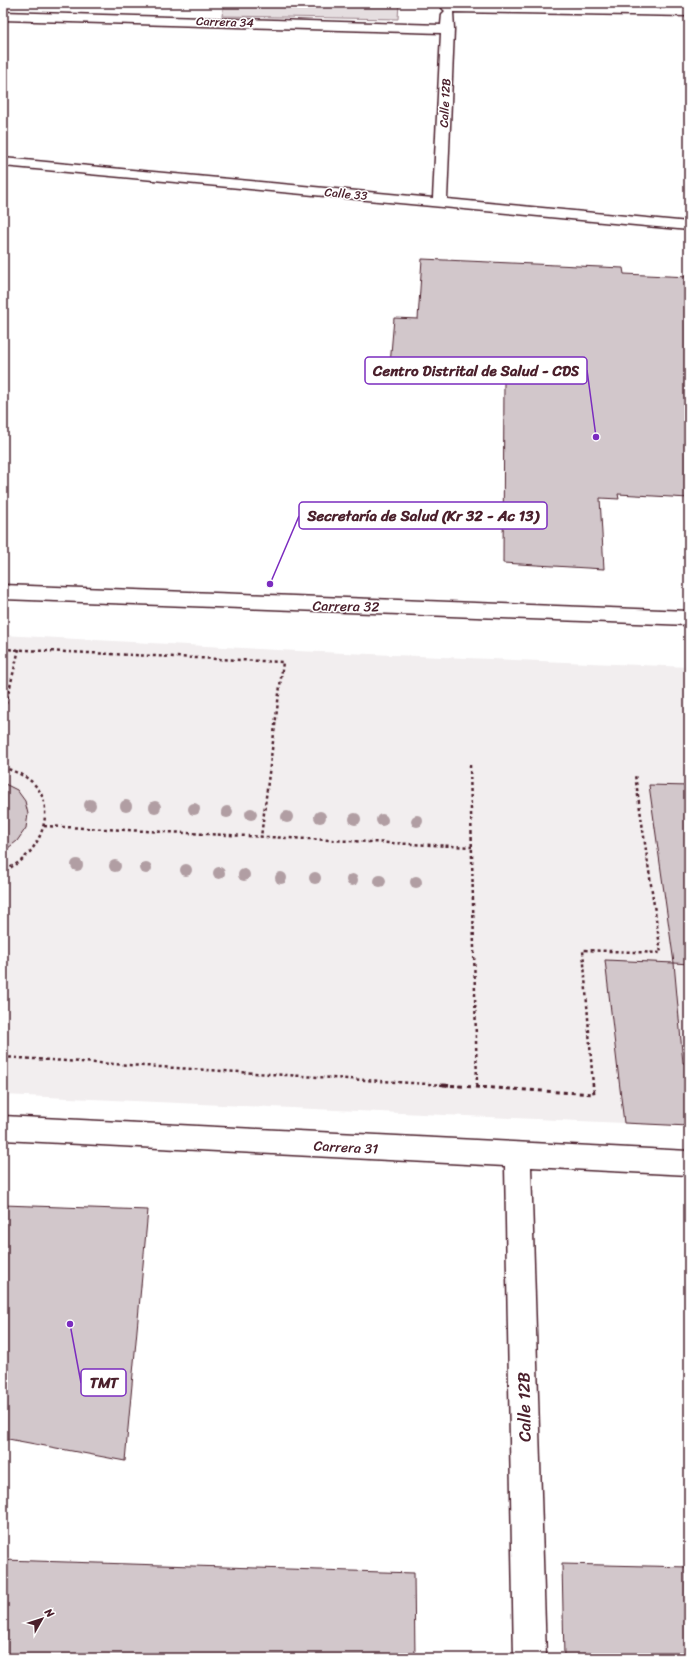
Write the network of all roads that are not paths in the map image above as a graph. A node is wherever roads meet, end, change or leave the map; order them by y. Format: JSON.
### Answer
{"nodes":[{"id":1,"x":448,"y":5,"type":"edge"},
{"id":2,"x":689,"y":12,"type":"edge"},
{"id":3,"x":3,"y":16,"type":"edge"},
{"id":4,"x":448,"y":29,"type":"junction"},
{"id":5,"x":3,"y":162,"type":"edge"},
{"id":6,"x":440,"y":203,"type":"junction"},
{"id":7,"x":689,"y":226,"type":"edge"},
{"id":8,"x":3,"y":592,"type":"edge"},
{"id":9,"x":689,"y":618,"type":"edge"},
{"id":10,"x":3,"y":1128,"type":"edge"},
{"id":11,"x":518,"y":1156,"type":"junction"},
{"id":12,"x":689,"y":1164,"type":"edge"},
{"id":13,"x":530,"y":1658,"type":"edge"}],
"edges":[{"from":1,"to":2,"type":"street"},
{"from":1,"to":4,"type":"street","name":"Calle 12B"},
{"from":3,"to":4,"type":"street","name":"Carrera 34"},
{"from":4,"to":6,"type":"street","name":"Calle 12B"},
{"from":5,"to":6,"type":"street","name":"Calle 33"},
{"from":6,"to":7,"type":"street","name":"Calle 33"},
{"from":8,"to":9,"type":"street","name":"Carrera 32"},
{"from":10,"to":11,"type":"street","name":"Carrera 31"},
{"from":11,"to":12,"type":"street","name":"Carrera 31"},
{"from":11,"to":13,"type":"street","name":"Calle 12B"}]}
